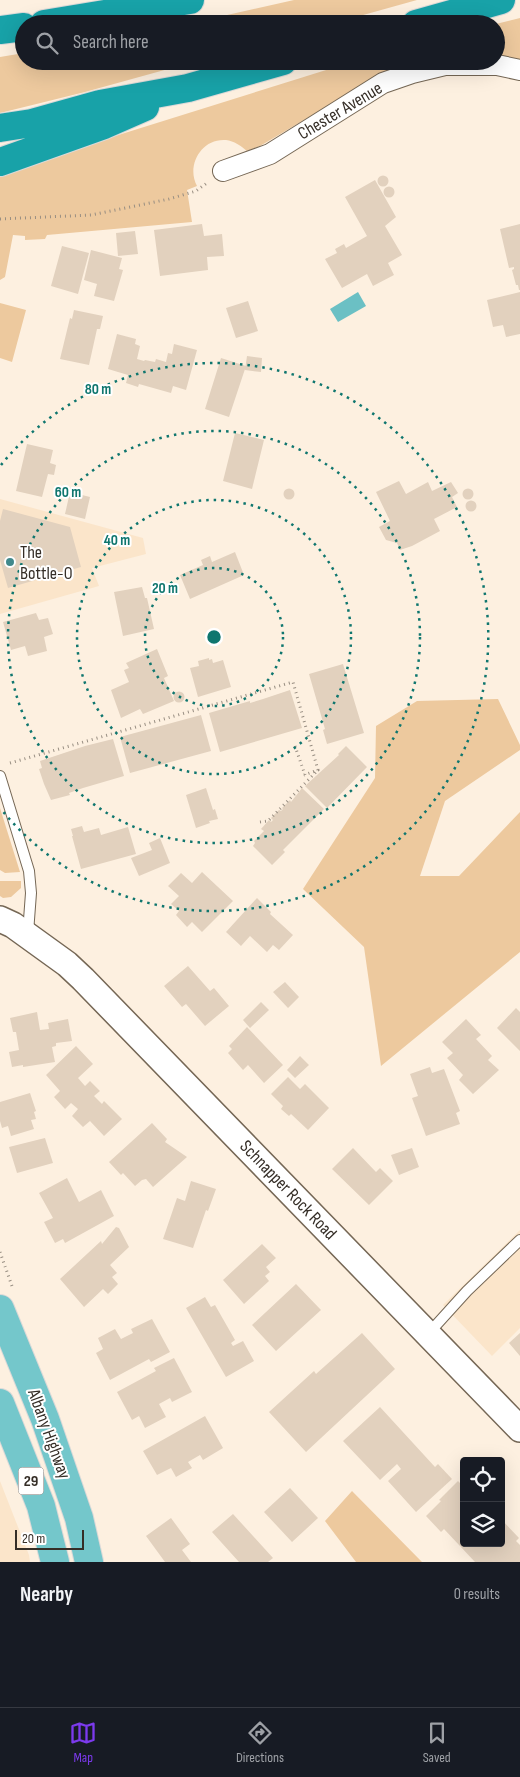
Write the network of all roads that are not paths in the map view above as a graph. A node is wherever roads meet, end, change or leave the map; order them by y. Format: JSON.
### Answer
{"nodes":[{"id":1,"x":190,"y":0,"type":"edge"},
{"id":2,"x":501,"y":0,"type":"edge"},
{"id":3,"x":99,"y":15,"type":"edge"},
{"id":4,"x":448,"y":15,"type":"edge"},
{"id":5,"x":15,"y":28,"type":"edge"},
{"id":6,"x":0,"y":30,"type":"edge"},
{"id":7,"x":505,"y":67,"type":"edge"},
{"id":8,"x":251,"y":70,"type":"edge"},
{"id":9,"x":423,"y":70,"type":"edge"},
{"id":10,"x":520,"y":70,"type":"edge"},
{"id":11,"x":188,"y":88,"type":"junction"},
{"id":12,"x":0,"y":128,"type":"edge"},
{"id":13,"x":0,"y":162,"type":"edge"},
{"id":14,"x":223,"y":171,"type":"road end"},
{"id":15,"x":0,"y":776,"type":"edge"},
{"id":16,"x":0,"y":920,"type":"edge"},
{"id":17,"x":0,"y":938,"type":"edge"},
{"id":18,"x":26,"y":941,"type":"junction"},
{"id":19,"x":520,"y":1240,"type":"edge"},
{"id":20,"x":0,"y":1309,"type":"edge"},
{"id":21,"x":428,"y":1334,"type":"junction"},
{"id":22,"x":0,"y":1403,"type":"edge"},
{"id":23,"x":520,"y":1429,"type":"edge"},
{"id":24,"x":56,"y":1562,"type":"edge"},
{"id":25,"x":89,"y":1562,"type":"edge"}],
"edges":[{"from":1,"to":3,"type":"highway"},
{"from":2,"to":4,"type":"highway"},
{"from":5,"to":6,"type":"highway"},
{"from":7,"to":10,"type":"street","name":"Chester Avenue"},
{"from":8,"to":11,"type":"highway"},
{"from":9,"to":14,"type":"street","name":"Chester Avenue"},
{"from":11,"to":12,"type":"highway"},
{"from":11,"to":13,"type":"highway"},
{"from":15,"to":18,"type":"lane"},
{"from":16,"to":18,"type":"street","name":"Schnapper Rock Road"},
{"from":17,"to":18,"type":"street","name":"Schnapper Rock Road"},
{"from":18,"to":21,"type":"street","name":"Schnapper Rock Road"},
{"from":19,"to":21,"type":"lane"},
{"from":20,"to":25,"type":"main road","name":"Albany Highway","number":"29"},
{"from":21,"to":23,"type":"street","name":"Schnapper Rock Road"},
{"from":22,"to":24,"type":"main road","name":"Albany Highway","number":"29"}]}
